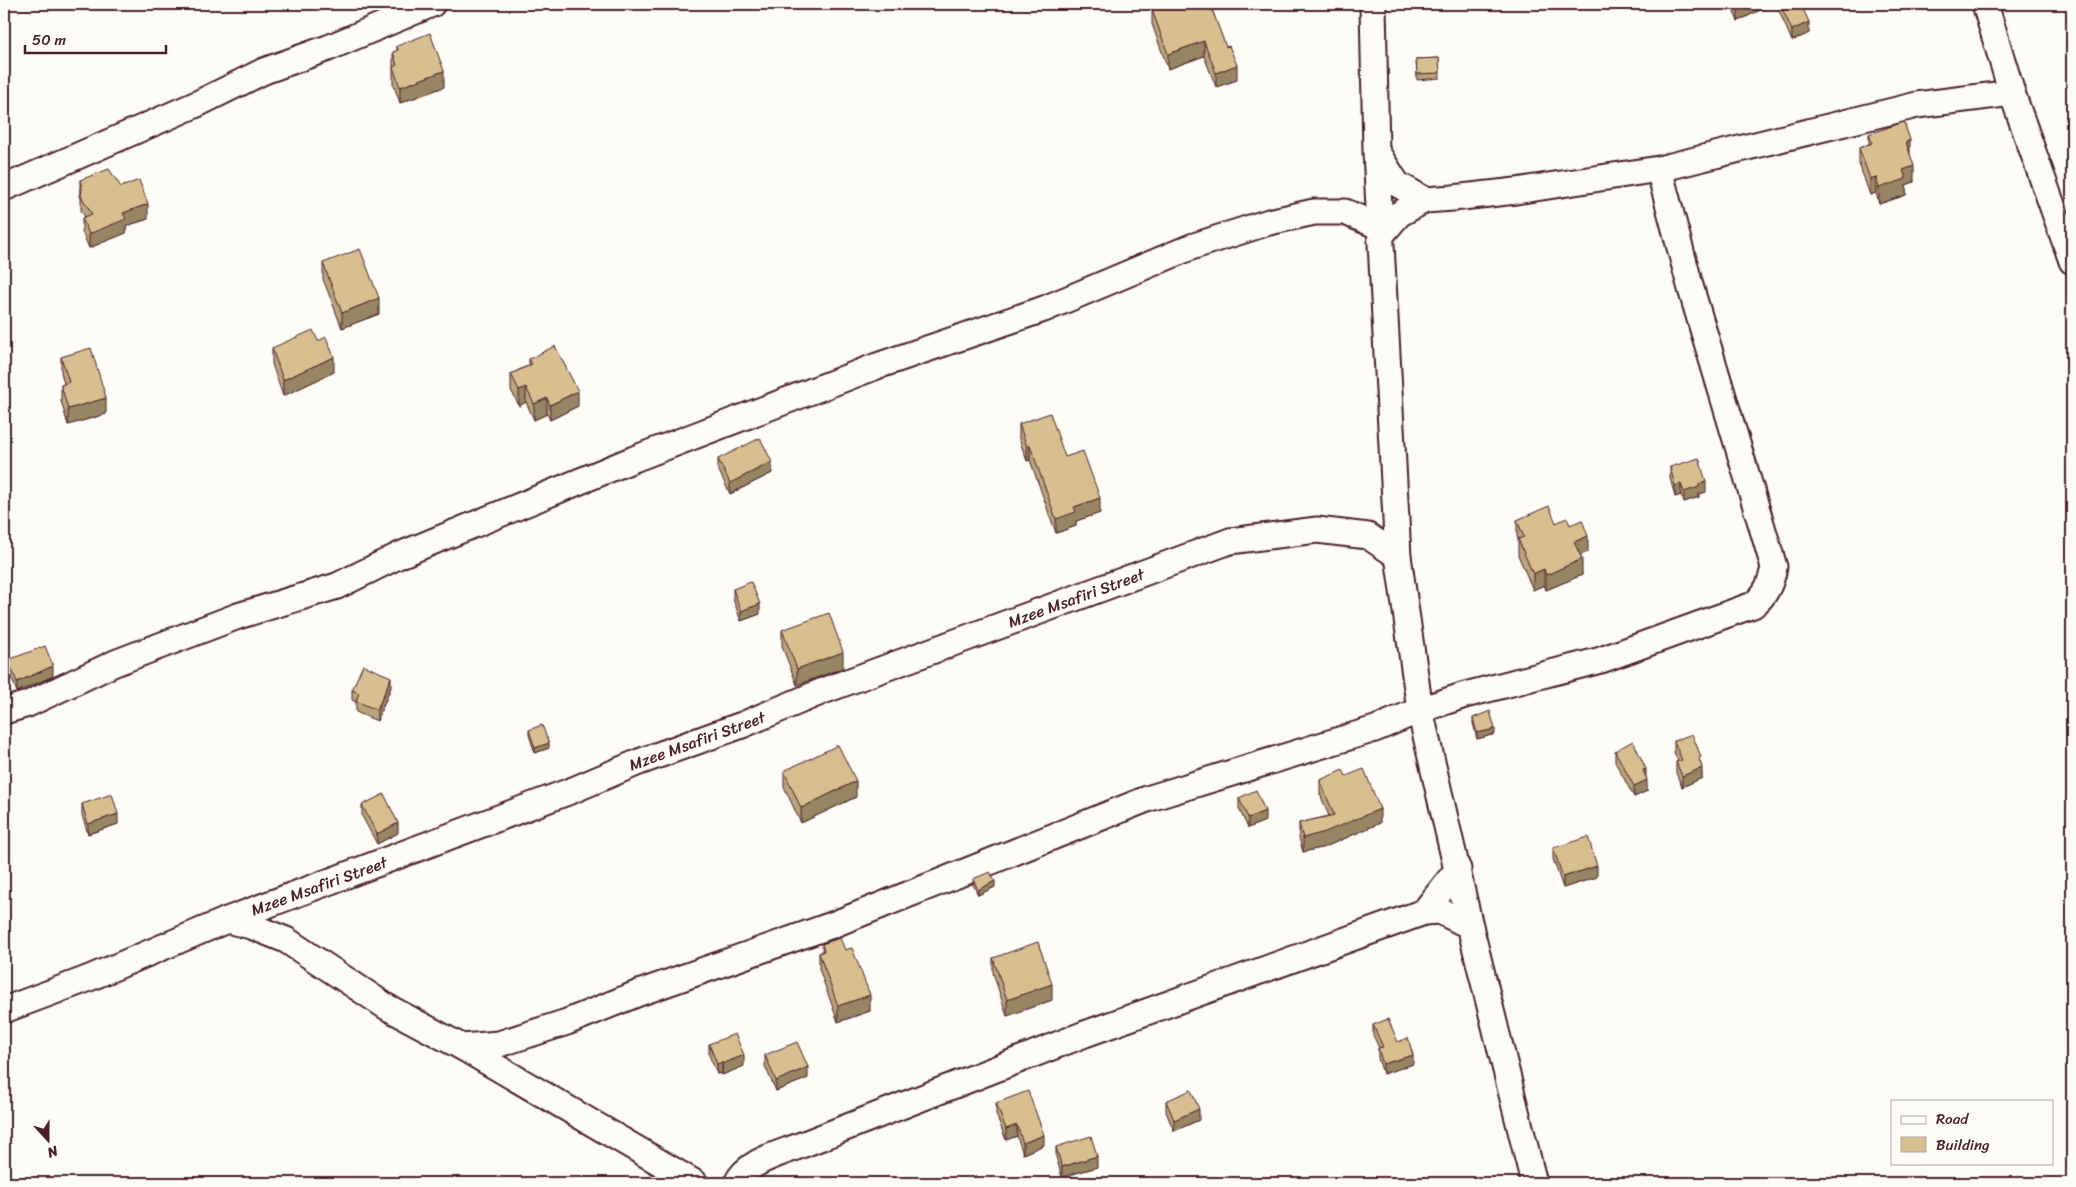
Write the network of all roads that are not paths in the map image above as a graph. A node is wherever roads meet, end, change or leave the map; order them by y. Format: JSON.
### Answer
{"nodes":[{"id":1,"x":432,"y":4,"type":"edge"},
{"id":2,"x":1373,"y":4,"type":"edge"},
{"id":3,"x":1985,"y":4,"type":"edge"},
{"id":4,"x":2002,"y":63,"type":"junction"},
{"id":5,"x":2012,"y":93,"type":"junction"},
{"id":6,"x":1972,"y":98,"type":"junction"},
{"id":7,"x":1376,"y":152,"type":"junction"},
{"id":8,"x":1659,"y":169,"type":"junction"},
{"id":9,"x":4,"y":188,"type":"edge"},
{"id":10,"x":1425,"y":200,"type":"junction"},
{"id":11,"x":1381,"y":231,"type":"junction"},
{"id":12,"x":2072,"y":261,"type":"edge"},
{"id":13,"x":1398,"y":556,"type":"junction"},
{"id":14,"x":1420,"y":710,"type":"junction"},
{"id":15,"x":4,"y":711,"type":"edge"},
{"id":16,"x":1458,"y":869,"type":"junction"},
{"id":17,"x":1424,"y":912,"type":"junction"},
{"id":18,"x":227,"y":920,"type":"junction"},
{"id":19,"x":1470,"y":926,"type":"junction"},
{"id":20,"x":4,"y":1010,"type":"edge"},
{"id":21,"x":533,"y":1034,"type":"junction"},
{"id":22,"x":462,"y":1048,"type":"junction"},
{"id":23,"x":515,"y":1078,"type":"junction"},
{"id":24,"x":695,"y":1183,"type":"edge"},
{"id":25,"x":737,"y":1183,"type":"edge"},
{"id":26,"x":1534,"y":1183,"type":"edge"}],
"edges":[{"from":1,"to":9,"type":"street"},
{"from":2,"to":7,"type":"street"},
{"from":3,"to":4,"type":"street"},
{"from":4,"to":5,"type":"street"},
{"from":4,"to":6,"type":"street"},
{"from":5,"to":6,"type":"street"},
{"from":5,"to":12,"type":"street"},
{"from":6,"to":8,"type":"street"},
{"from":7,"to":10,"type":"street"},
{"from":7,"to":11,"type":"street"},
{"from":8,"to":10,"type":"street"},
{"from":8,"to":14,"type":"street"},
{"from":10,"to":11,"type":"street"},
{"from":11,"to":13,"type":"street"},
{"from":11,"to":15,"type":"street"},
{"from":13,"to":14,"type":"street"},
{"from":13,"to":18,"type":"street","name":"Mzee Msafiri Street"},
{"from":14,"to":16,"type":"street"},
{"from":14,"to":21,"type":"street"},
{"from":16,"to":17,"type":"street"},
{"from":16,"to":19,"type":"street"},
{"from":17,"to":19,"type":"street"},
{"from":17,"to":25,"type":"street"},
{"from":18,"to":20,"type":"street","name":"Mzee Msafiri Street"},
{"from":18,"to":22,"type":"street"},
{"from":19,"to":26,"type":"street"},
{"from":21,"to":22,"type":"street"},
{"from":21,"to":23,"type":"street"},
{"from":22,"to":23,"type":"street"},
{"from":23,"to":24,"type":"street"}]}
